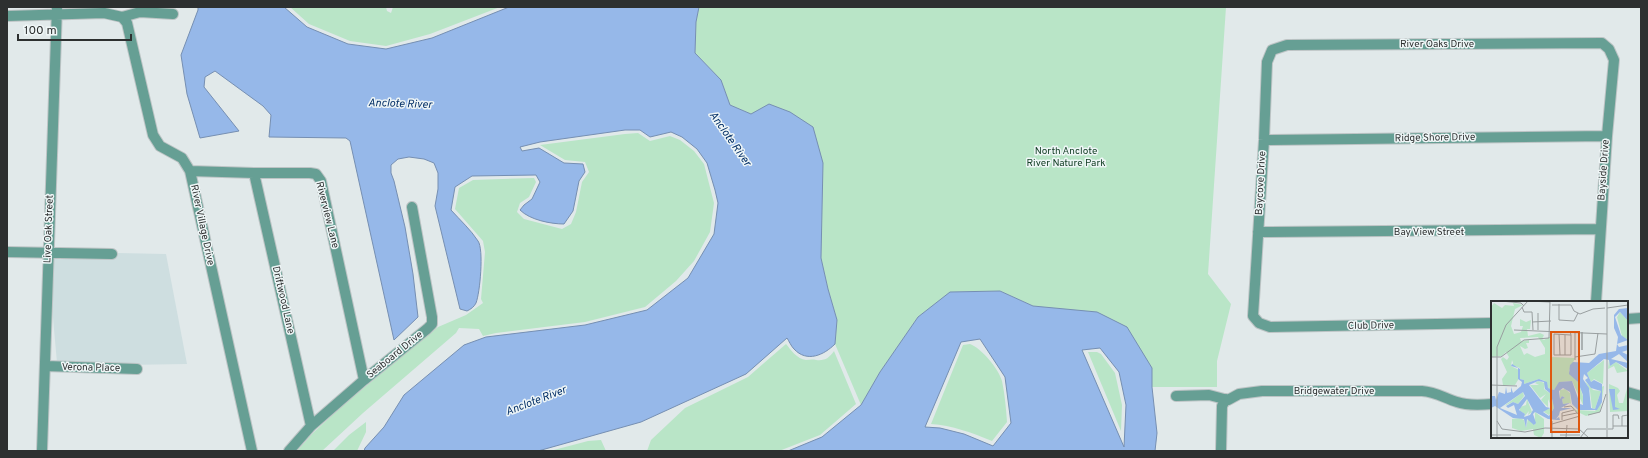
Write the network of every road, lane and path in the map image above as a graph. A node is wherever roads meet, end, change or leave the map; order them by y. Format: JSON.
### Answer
{"nodes":[{"id":1,"x":140,"y":10,"type":"edge"},
{"id":2,"x":56,"y":11,"type":"edge"},
{"id":3,"x":173,"y":14,"type":"dead end"},
{"id":4,"x":7,"y":16,"type":"edge"},
{"id":5,"x":122,"y":17,"type":"junction"},
{"id":6,"x":1602,"y":43,"type":"joint"},
{"id":7,"x":1272,"y":50,"type":"joint"},
{"id":8,"x":1607,"y":136,"type":"junction"},
{"id":9,"x":1264,"y":140,"type":"junction"},
{"id":10,"x":190,"y":171,"type":"junction"},
{"id":11,"x":254,"y":173,"type":"junction"},
{"id":12,"x":412,"y":207,"type":"dead end"},
{"id":13,"x":1600,"y":229,"type":"junction"},
{"id":14,"x":1258,"y":232,"type":"junction"},
{"id":15,"x":7,"y":252,"type":"edge"},
{"id":16,"x":48,"y":253,"type":"junction"},
{"id":17,"x":112,"y":254,"type":"dead end"},
{"id":18,"x":1596,"y":301,"type":"edge"},
{"id":19,"x":1253,"y":316,"type":"joint"},
{"id":20,"x":1641,"y":318,"type":"edge"},
{"id":21,"x":1628,"y":319,"type":"edge"},
{"id":22,"x":1491,"y":323,"type":"edge"},
{"id":23,"x":44,"y":366,"type":"junction"},
{"id":24,"x":137,"y":369,"type":"dead end"},
{"id":25,"x":364,"y":380,"type":"junction"},
{"id":26,"x":1628,"y":392,"type":"edge"},
{"id":27,"x":1176,"y":396,"type":"dead end"},
{"id":28,"x":1641,"y":396,"type":"edge"},
{"id":29,"x":1226,"y":400,"type":"junction"},
{"id":30,"x":1491,"y":404,"type":"edge"},
{"id":31,"x":311,"y":426,"type":"junction"},
{"id":32,"x":42,"y":451,"type":"edge"},
{"id":33,"x":252,"y":451,"type":"edge"},
{"id":34,"x":289,"y":451,"type":"edge"},
{"id":35,"x":1221,"y":451,"type":"edge"}],
"edges":[{"from":1,"to":3,"type":"street"},
{"from":1,"to":5,"type":"street"},
{"from":2,"to":4,"type":"street"},
{"from":2,"to":5,"type":"street"},
{"from":2,"to":16,"type":"street","name":"Live Oak Street"},
{"from":5,"to":10,"type":"street","name":"River Village Drive"},
{"from":6,"to":7,"type":"street","name":"River Oaks Drive"},
{"from":6,"to":8,"type":"street","name":"Bayside Drive"},
{"from":7,"to":9,"type":"street","name":"Baycove Drive"},
{"from":8,"to":9,"type":"street","name":"Ridge Shore Drive"},
{"from":8,"to":13,"type":"street","name":"Bayside Drive"},
{"from":9,"to":14,"type":"street","name":"Baycove Drive"},
{"from":10,"to":11,"type":"street","name":"Riverview Lane"},
{"from":10,"to":33,"type":"street","name":"River Village Drive"},
{"from":11,"to":25,"type":"street","name":"Riverview Lane"},
{"from":11,"to":31,"type":"street","name":"Driftwood Lane"},
{"from":12,"to":25,"type":"street","name":"Seaboard Drive"},
{"from":13,"to":14,"type":"street","name":"Bay View Street"},
{"from":13,"to":18,"type":"street","name":"Bayside Drive"},
{"from":14,"to":19,"type":"street","name":"Baycove Drive"},
{"from":15,"to":16,"type":"street"},
{"from":16,"to":17,"type":"street"},
{"from":16,"to":23,"type":"street","name":"Live Oak Street"},
{"from":19,"to":22,"type":"street","name":"Club Drive"},
{"from":20,"to":21,"type":"street"},
{"from":23,"to":24,"type":"street","name":"Verona Place"},
{"from":23,"to":32,"type":"street","name":"Live Oak Street"},
{"from":25,"to":31,"type":"street","name":"Seaboard Drive"},
{"from":26,"to":28,"type":"street"},
{"from":27,"to":29,"type":"street"},
{"from":29,"to":30,"type":"street","name":"Bridgewater Drive"},
{"from":29,"to":35,"type":"street"},
{"from":31,"to":34,"type":"street","name":"Seaboard Drive"}]}
